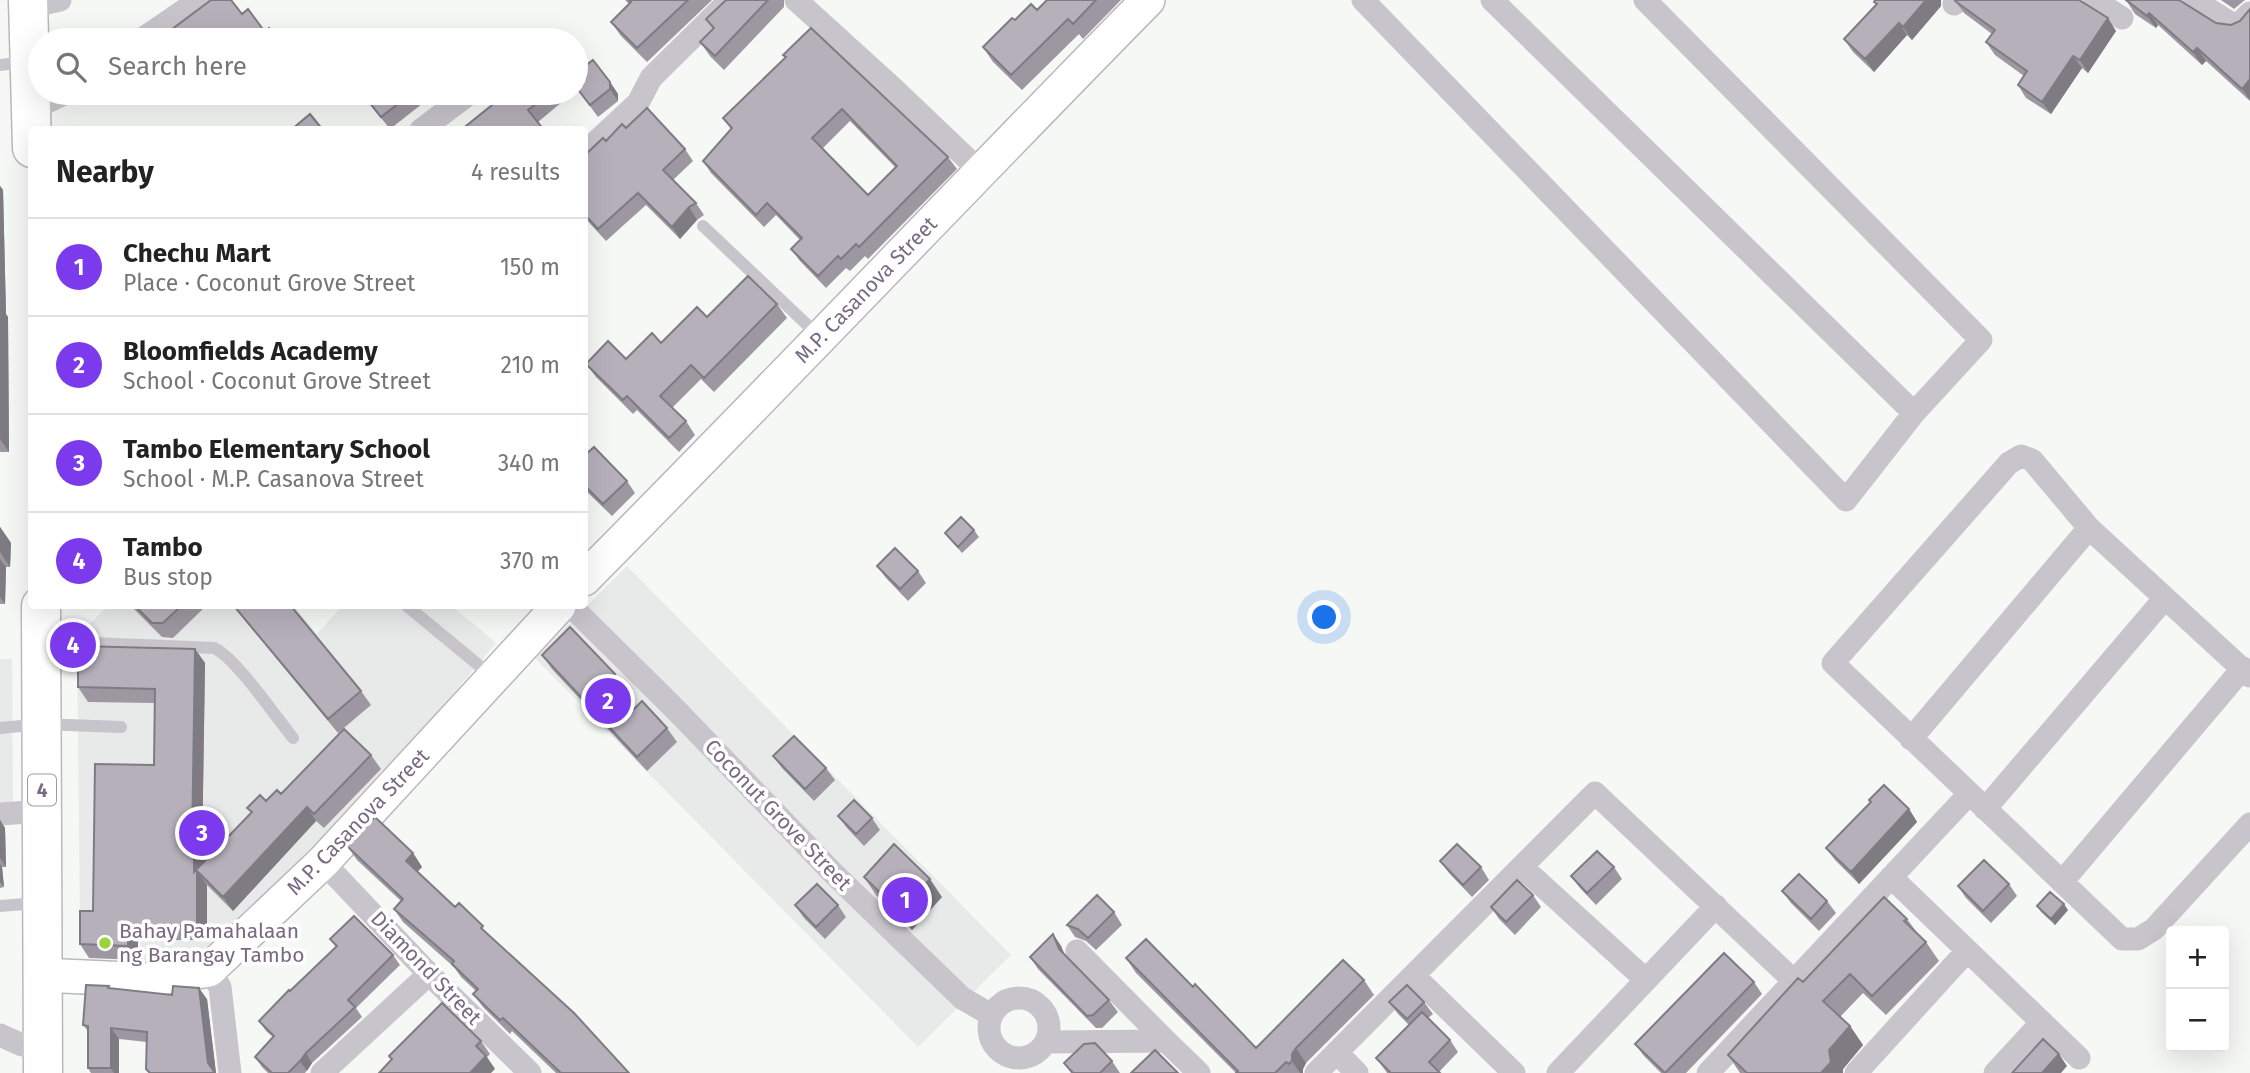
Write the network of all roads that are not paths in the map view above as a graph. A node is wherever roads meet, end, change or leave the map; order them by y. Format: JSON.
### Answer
{"nodes":[{"id":1,"x":200,"y":0,"type":"edge"},
{"id":2,"x":730,"y":0,"type":"edge"},
{"id":3,"x":796,"y":0,"type":"edge"},
{"id":4,"x":1148,"y":0,"type":"edge"},
{"id":5,"x":1363,"y":0,"type":"edge"},
{"id":6,"x":1492,"y":0,"type":"edge"},
{"id":7,"x":1645,"y":0,"type":"edge"},
{"id":8,"x":2094,"y":0,"type":"edge"},
{"id":9,"x":2194,"y":0,"type":"edge"},
{"id":10,"x":39,"y":2,"type":"edge"},
{"id":11,"x":2122,"y":18,"type":"dead end"},
{"id":12,"x":2245,"y":19,"type":"edge"},
{"id":13,"x":29,"y":28,"type":"edge"},
{"id":14,"x":159,"y":28,"type":"edge"},
{"id":15,"x":28,"y":30,"type":"edge"},
{"id":16,"x":15,"y":63,"type":"edge"},
{"id":17,"x":28,"y":101,"type":"edge"},
{"id":18,"x":29,"y":105,"type":"edge"},
{"id":19,"x":41,"y":105,"type":"edge"},
{"id":20,"x":455,"y":105,"type":"edge"},
{"id":21,"x":31,"y":110,"type":"junction"},
{"id":22,"x":31,"y":126,"type":"edge"},
{"id":23,"x":429,"y":126,"type":"edge"},
{"id":24,"x":588,"y":149,"type":"edge"},
{"id":25,"x":980,"y":171,"type":"junction"},
{"id":26,"x":704,"y":226,"type":"dead end"},
{"id":27,"x":821,"y":338,"type":"junction"},
{"id":28,"x":1914,"y":413,"type":"junction"},
{"id":29,"x":2090,"y":528,"type":"junction"},
{"id":30,"x":588,"y":575,"type":"edge"},
{"id":31,"x":2165,"y":598,"type":"junction"},
{"id":32,"x":411,"y":609,"type":"edge"},
{"id":33,"x":556,"y":609,"type":"edge"},
{"id":34,"x":574,"y":609,"type":"edge"},
{"id":35,"x":41,"y":623,"type":"edge"},
{"id":36,"x":2247,"y":672,"type":"edge"},
{"id":37,"x":494,"y":677,"type":"junction"},
{"id":38,"x":42,"y":724,"type":"junction"},
{"id":39,"x":121,"y":727,"type":"dead end"},
{"id":40,"x":0,"y":728,"type":"edge"},
{"id":41,"x":293,"y":737,"type":"dead end"},
{"id":42,"x":1911,"y":739,"type":"junction"},
{"id":43,"x":1977,"y":801,"type":"junction"},
{"id":44,"x":43,"y":811,"type":"junction"},
{"id":45,"x":0,"y":814,"type":"edge"},
{"id":46,"x":2250,"y":824,"type":"edge"},
{"id":47,"x":323,"y":862,"type":"junction"},
{"id":48,"x":1523,"y":868,"type":"junction"},
{"id":49,"x":1891,"y":877,"type":"junction"},
{"id":50,"x":2062,"y":882,"type":"junction"},
{"id":51,"x":42,"y":902,"type":"junction"},
{"id":52,"x":0,"y":906,"type":"edge"},
{"id":53,"x":1716,"y":906,"type":"junction"},
{"id":54,"x":1077,"y":951,"type":"dead end"},
{"id":55,"x":1967,"y":951,"type":"junction"},
{"id":56,"x":209,"y":970,"type":"junction"},
{"id":57,"x":429,"y":974,"type":"junction"},
{"id":58,"x":41,"y":975,"type":"junction"},
{"id":59,"x":1414,"y":976,"type":"junction"},
{"id":60,"x":1646,"y":980,"type":"junction"},
{"id":61,"x":1794,"y":981,"type":"junction"},
{"id":62,"x":990,"y":1016,"type":"junction"},
{"id":63,"x":2042,"y":1022,"type":"junction"},
{"id":64,"x":0,"y":1035,"type":"edge"},
{"id":65,"x":1166,"y":1041,"type":"junction"},
{"id":66,"x":1046,"y":1042,"type":"junction"},
{"id":67,"x":1336,"y":1053,"type":"junction"},
{"id":68,"x":2079,"y":1058,"type":"dead end"},
{"id":69,"x":43,"y":1060,"type":"edge"},
{"id":70,"x":1033,"y":1065,"type":"edge"},
{"id":71,"x":327,"y":1071,"type":"edge"},
{"id":72,"x":230,"y":1073,"type":"edge"},
{"id":73,"x":530,"y":1073,"type":"edge"},
{"id":74,"x":1199,"y":1073,"type":"edge"},
{"id":75,"x":1316,"y":1073,"type":"edge"},
{"id":76,"x":1357,"y":1073,"type":"edge"},
{"id":77,"x":1514,"y":1073,"type":"edge"},
{"id":78,"x":1558,"y":1073,"type":"edge"},
{"id":79,"x":1708,"y":1073,"type":"edge"},
{"id":80,"x":1856,"y":1073,"type":"edge"},
{"id":81,"x":1995,"y":1073,"type":"edge"}],
"edges":[{"from":1,"to":14,"type":"street"},
{"from":2,"to":24,"type":"street"},
{"from":3,"to":25,"type":"street"},
{"from":4,"to":25,"type":"street","name":"M.P. Casanova Street"},
{"from":5,"to":28,"type":"street"},
{"from":6,"to":28,"type":"street"},
{"from":7,"to":28,"type":"street"},
{"from":8,"to":11,"type":"street"},
{"from":9,"to":12,"type":"street"},
{"from":10,"to":13,"type":"highway"},
{"from":15,"to":16,"type":"highway"},
{"from":16,"to":17,"type":"highway"},
{"from":18,"to":21,"type":"highway"},
{"from":19,"to":21,"type":"street"},
{"from":20,"to":23,"type":"street"},
{"from":21,"to":22,"type":"highway"},
{"from":25,"to":27,"type":"street","name":"M.P. Casanova Street"},
{"from":26,"to":27,"type":"lane"},
{"from":27,"to":30,"type":"street","name":"M.P. Casanova Street"},
{"from":29,"to":31,"type":"street"},
{"from":29,"to":42,"type":"street"},
{"from":29,"to":42,"type":"street"},
{"from":31,"to":36,"type":"street"},
{"from":31,"to":43,"type":"street"},
{"from":32,"to":37,"type":"lane"},
{"from":33,"to":37,"type":"street","name":"M.P. Casanova Street"},
{"from":34,"to":62,"type":"street","name":"Coconut Grove Street"},
{"from":35,"to":38,"type":"highway","number":"4"},
{"from":35,"to":41,"type":"lane"},
{"from":36,"to":50,"type":"street"},
{"from":37,"to":47,"type":"street","name":"M.P. Casanova Street"},
{"from":38,"to":39,"type":"lane"},
{"from":38,"to":40,"type":"lane"},
{"from":38,"to":44,"type":"highway","number":"4"},
{"from":42,"to":43,"type":"street"},
{"from":43,"to":49,"type":"street"},
{"from":43,"to":50,"type":"street"},
{"from":44,"to":45,"type":"street"},
{"from":44,"to":51,"type":"highway","number":"4"},
{"from":46,"to":50,"type":"street"},
{"from":47,"to":56,"type":"street","name":"M.P. Casanova Street"},
{"from":47,"to":57,"type":"street","name":"Diamond Street"},
{"from":48,"to":53,"type":"street"},
{"from":48,"to":59,"type":"street"},
{"from":48,"to":60,"type":"street"},
{"from":49,"to":55,"type":"street"},
{"from":49,"to":61,"type":"street"},
{"from":51,"to":52,"type":"lane"},
{"from":51,"to":58,"type":"highway","number":"4"},
{"from":53,"to":60,"type":"street"},
{"from":53,"to":61,"type":"street"},
{"from":54,"to":65,"type":"street"},
{"from":55,"to":63,"type":"street"},
{"from":55,"to":80,"type":"street"},
{"from":56,"to":58,"type":"street"},
{"from":56,"to":72,"type":"street"},
{"from":57,"to":71,"type":"street"},
{"from":57,"to":73,"type":"street","name":"Diamond Street"},
{"from":58,"to":69,"type":"highway","number":"4"},
{"from":59,"to":67,"type":"street"},
{"from":59,"to":77,"type":"street"},
{"from":60,"to":78,"type":"street"},
{"from":61,"to":79,"type":"street"},
{"from":62,"to":66,"type":"street"},
{"from":62,"to":70,"type":"street"},
{"from":63,"to":68,"type":"street"},
{"from":63,"to":81,"type":"street"},
{"from":64,"to":69,"type":"street"},
{"from":65,"to":66,"type":"street"},
{"from":65,"to":74,"type":"street"},
{"from":66,"to":70,"type":"street"},
{"from":67,"to":75,"type":"street"},
{"from":67,"to":76,"type":"street"}]}
